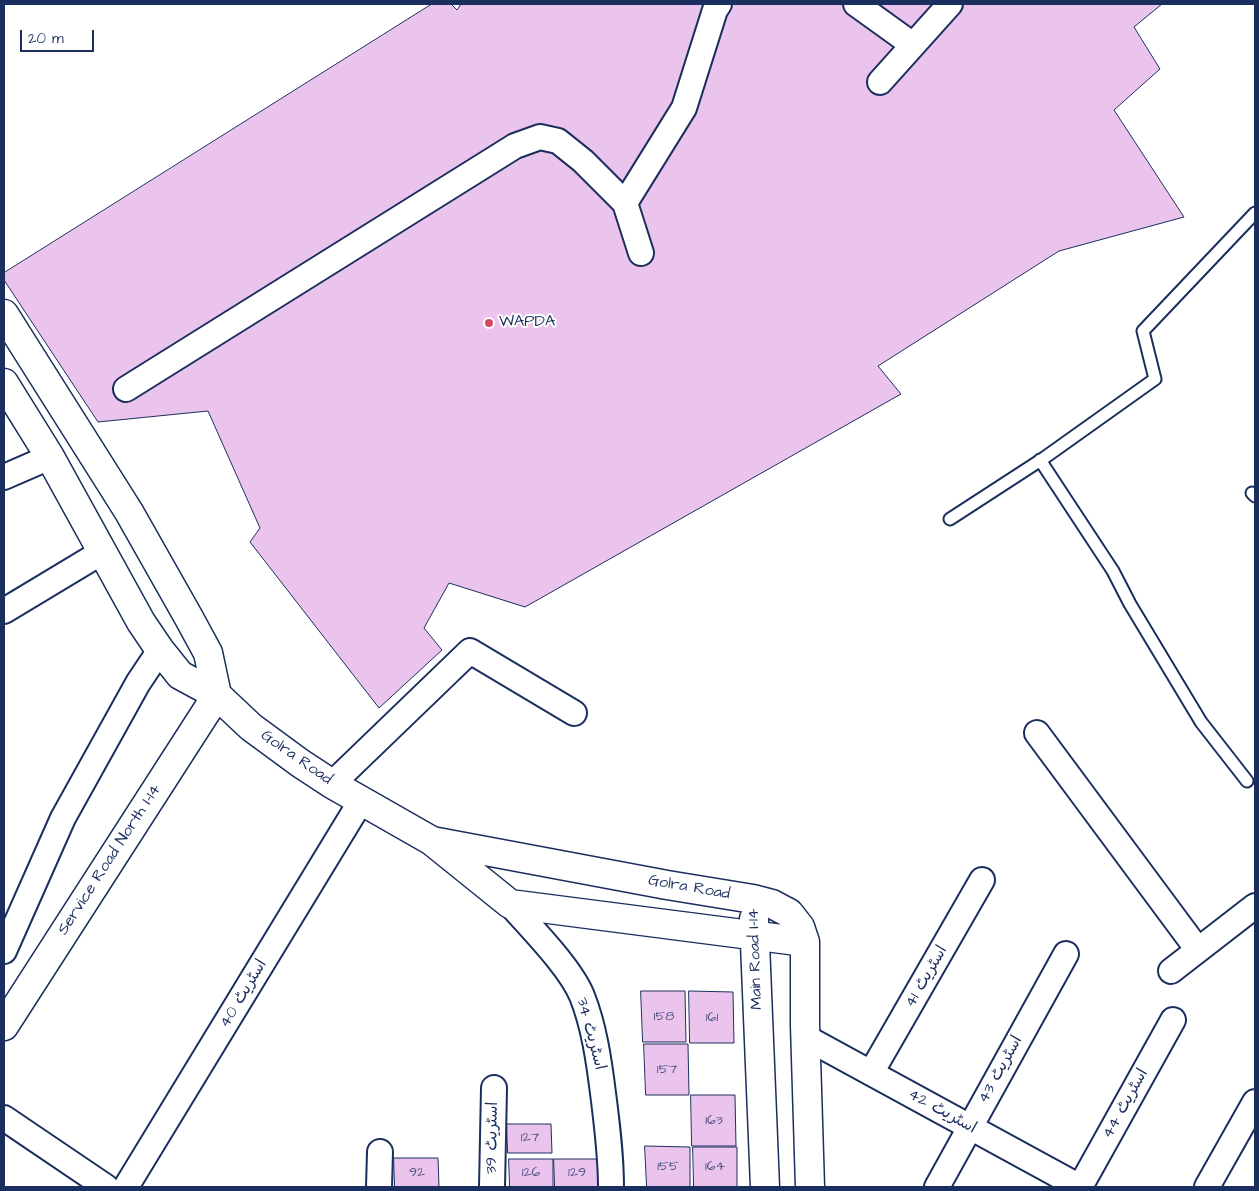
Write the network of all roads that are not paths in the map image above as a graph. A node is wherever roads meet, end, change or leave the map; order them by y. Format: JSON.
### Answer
{"nodes":[{"id":1,"x":719,"y":4,"type":"edge"},
{"id":2,"x":856,"y":4,"type":"edge"},
{"id":3,"x":950,"y":4,"type":"edge"},
{"id":4,"x":913,"y":45,"type":"junction"},
{"id":5,"x":880,"y":82,"type":"dead end"},
{"id":6,"x":625,"y":203,"type":"junction"},
{"id":7,"x":1255,"y":212,"type":"edge"},
{"id":8,"x":641,"y":253,"type":"dead end"},
{"id":9,"x":4,"y":314,"type":"edge"},
{"id":10,"x":4,"y":382,"type":"edge"},
{"id":11,"x":126,"y":389,"type":"dead end"},
{"id":12,"x":50,"y":457,"type":"junction"},
{"id":13,"x":1040,"y":460,"type":"junction"},
{"id":14,"x":4,"y":477,"type":"edge"},
{"id":15,"x":950,"y":519,"type":"dead end"},
{"id":16,"x":102,"y":552,"type":"junction"},
{"id":17,"x":4,"y":611,"type":"edge"},
{"id":18,"x":160,"y":650,"type":"junction"},
{"id":19,"x":217,"y":695,"type":"junction"},
{"id":20,"x":574,"y":713,"type":"dead end"},
{"id":21,"x":1037,"y":733,"type":"dead end"},
{"id":22,"x":1248,"y":781,"type":"dead end"},
{"id":23,"x":332,"y":784,"type":"junction"},
{"id":24,"x":361,"y":800,"type":"junction"},
{"id":25,"x":432,"y":841,"type":"junction"},
{"id":26,"x":982,"y":880,"type":"dead end"},
{"id":27,"x":753,"y":899,"type":"junction"},
{"id":28,"x":510,"y":904,"type":"junction"},
{"id":29,"x":1255,"y":906,"type":"edge"},
{"id":30,"x":755,"y":937,"type":"junction"},
{"id":31,"x":804,"y":942,"type":"junction"},
{"id":32,"x":1198,"y":950,"type":"junction"},
{"id":33,"x":4,"y":951,"type":"edge"},
{"id":34,"x":1066,"y":954,"type":"dead end"},
{"id":35,"x":1172,"y":971,"type":"dead end"},
{"id":36,"x":1173,"y":1020,"type":"dead end"},
{"id":37,"x":4,"y":1026,"type":"edge"},
{"id":38,"x":806,"y":1036,"type":"junction"},
{"id":39,"x":872,"y":1073,"type":"junction"},
{"id":40,"x":494,"y":1088,"type":"dead end"},
{"id":41,"x":1255,"y":1102,"type":"edge"},
{"id":42,"x":4,"y":1118,"type":"edge"},
{"id":43,"x":970,"y":1128,"type":"junction"},
{"id":44,"x":380,"y":1152,"type":"dead end"},
{"id":45,"x":106,"y":1187,"type":"edge"},
{"id":46,"x":126,"y":1187,"type":"edge"},
{"id":47,"x":379,"y":1187,"type":"edge"},
{"id":48,"x":492,"y":1187,"type":"edge"},
{"id":49,"x":611,"y":1187,"type":"edge"},
{"id":50,"x":765,"y":1187,"type":"edge"},
{"id":51,"x":810,"y":1187,"type":"edge"},
{"id":52,"x":937,"y":1187,"type":"edge"},
{"id":53,"x":1080,"y":1187,"type":"edge"},
{"id":54,"x":1208,"y":1187,"type":"edge"}],
"edges":[{"from":1,"to":6,"type":"street"},
{"from":2,"to":4,"type":"street"},
{"from":3,"to":4,"type":"street"},
{"from":4,"to":5,"type":"street"},
{"from":6,"to":8,"type":"street"},
{"from":6,"to":11,"type":"street"},
{"from":7,"to":13,"type":"lane"},
{"from":9,"to":19,"type":"main road"},
{"from":10,"to":12,"type":"main road","name":"Golra Road"},
{"from":12,"to":14,"type":"street"},
{"from":12,"to":16,"type":"main road","name":"Golra Road"},
{"from":13,"to":15,"type":"lane"},
{"from":13,"to":22,"type":"lane"},
{"from":16,"to":17,"type":"street"},
{"from":16,"to":18,"type":"main road","name":"Golra Road"},
{"from":18,"to":19,"type":"main road","name":"Golra Road"},
{"from":18,"to":33,"type":"street"},
{"from":19,"to":23,"type":"main road","name":"Golra Road"},
{"from":19,"to":37,"type":"main road","name":"Service Road North I-14"},
{"from":20,"to":23,"type":"street"},
{"from":21,"to":32,"type":"street"},
{"from":23,"to":24,"type":"main road","name":"Golra Road"},
{"from":24,"to":25,"type":"main road","name":"Golra Road"},
{"from":24,"to":46,"type":"street","name":"اسٹریٹ 40"},
{"from":25,"to":27,"type":"main road","name":"Golra Road"},
{"from":25,"to":28,"type":"main road"},
{"from":26,"to":39,"type":"street","name":"اسٹریٹ 41"},
{"from":27,"to":30,"type":"main road","name":"Main Road I-14"},
{"from":27,"to":31,"type":"main road","name":"Main Road I-14"},
{"from":28,"to":30,"type":"main road"},
{"from":28,"to":49,"type":"street","name":"اسٹریٹ 34"},
{"from":29,"to":32,"type":"street"},
{"from":30,"to":31,"type":"main road"},
{"from":30,"to":50,"type":"main road","name":"Main Road I-14"},
{"from":31,"to":38,"type":"main road","name":"Main Road I-14"},
{"from":32,"to":35,"type":"street"},
{"from":34,"to":43,"type":"street","name":"اسٹریٹ 43"},
{"from":36,"to":53,"type":"street","name":"اسٹریٹ 44"},
{"from":38,"to":39,"type":"street","name":"اسٹریٹ 42"},
{"from":38,"to":51,"type":"main road","name":"Main Road I-14"},
{"from":39,"to":43,"type":"street","name":"اسٹریٹ 42"},
{"from":40,"to":48,"type":"street","name":"اسٹریٹ 39"},
{"from":41,"to":54,"type":"street"},
{"from":42,"to":45,"type":"street"},
{"from":43,"to":52,"type":"street","name":"اسٹریٹ 43"},
{"from":43,"to":53,"type":"street","name":"اسٹریٹ 42"},
{"from":44,"to":47,"type":"street"}]}
